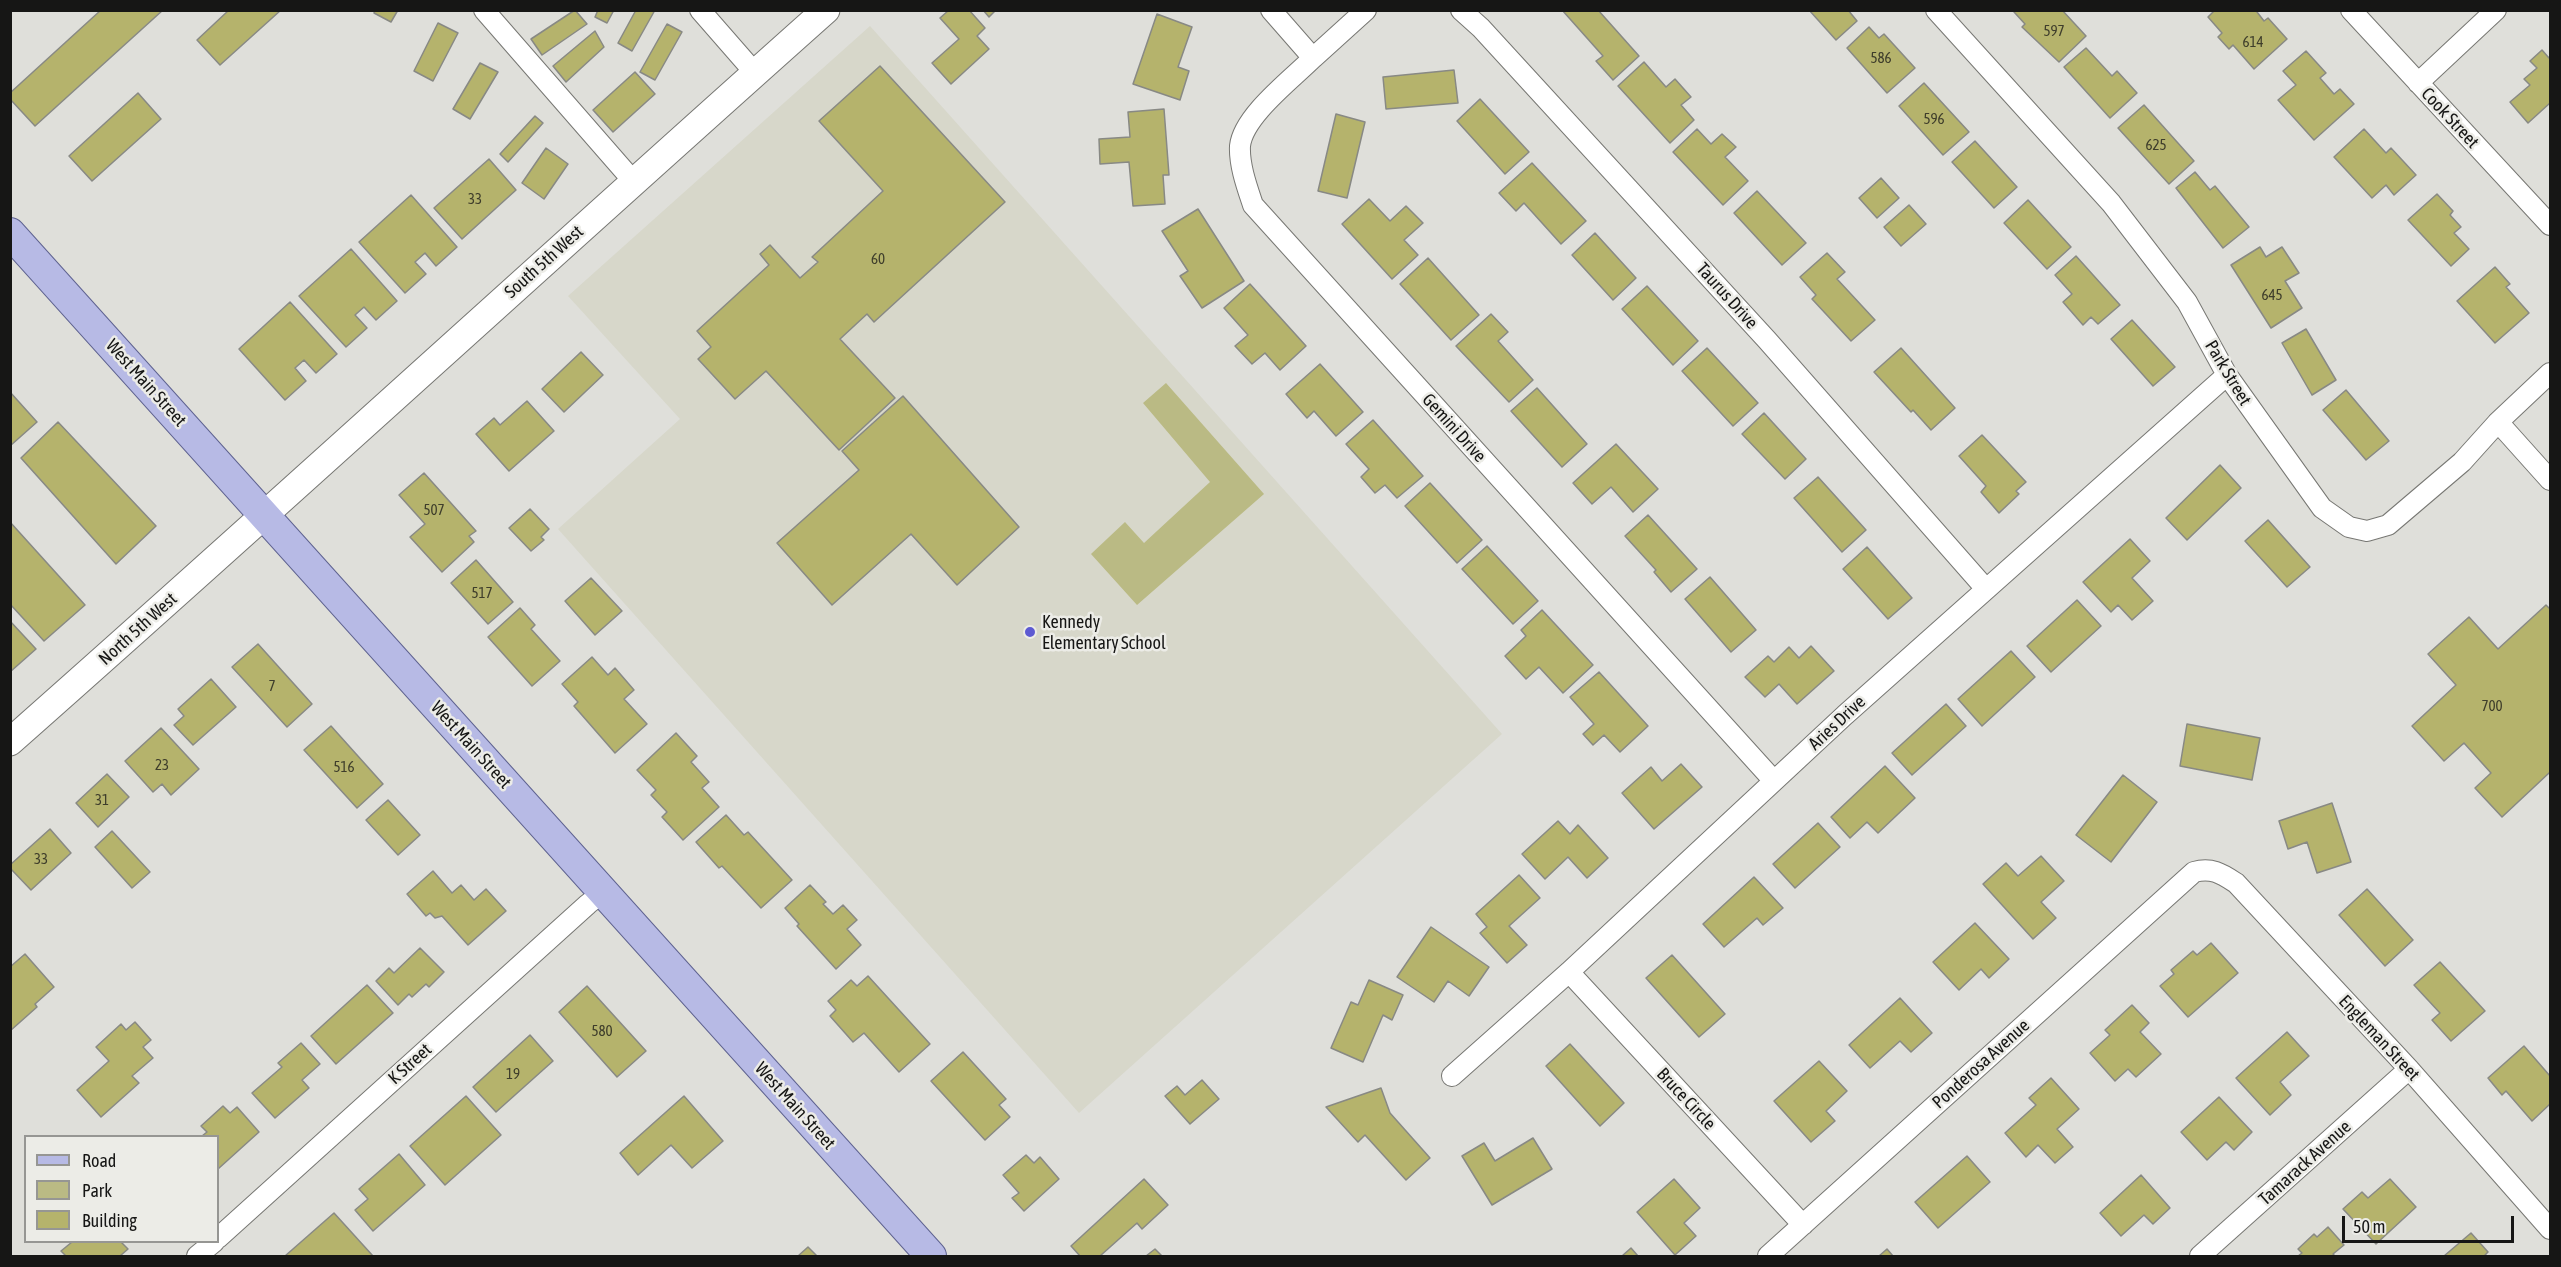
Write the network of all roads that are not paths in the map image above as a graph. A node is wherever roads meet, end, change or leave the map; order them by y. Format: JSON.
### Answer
{"nodes":[{"id":1,"x":484,"y":10,"type":"edge"},
{"id":2,"x":700,"y":10,"type":"edge"},
{"id":3,"x":826,"y":10,"type":"edge"},
{"id":4,"x":1271,"y":10,"type":"edge"},
{"id":5,"x":1366,"y":10,"type":"edge"},
{"id":6,"x":1461,"y":10,"type":"edge"},
{"id":7,"x":1936,"y":10,"type":"edge"},
{"id":8,"x":2351,"y":10,"type":"edge"},
{"id":9,"x":2496,"y":10,"type":"edge"},
{"id":10,"x":1313,"y":58,"type":"junction"},
{"id":11,"x":755,"y":73,"type":"junction"},
{"id":12,"x":2418,"y":83,"type":"junction"},
{"id":13,"x":634,"y":183,"type":"junction"},
{"id":14,"x":2550,"y":225,"type":"edge"},
{"id":15,"x":10,"y":233,"type":"edge"},
{"id":16,"x":2550,"y":373,"type":"edge"},
{"id":17,"x":2227,"y":375,"type":"junction"},
{"id":18,"x":2498,"y":422,"type":"junction"},
{"id":19,"x":2550,"y":480,"type":"edge"},
{"id":20,"x":265,"y":516,"type":"junction"},
{"id":21,"x":1986,"y":589,"type":"junction"},
{"id":22,"x":10,"y":742,"type":"edge"},
{"id":23,"x":1774,"y":781,"type":"junction"},
{"id":24,"x":2194,"y":872,"type":"joint"},
{"id":25,"x":603,"y":892,"type":"junction"},
{"id":26,"x":1569,"y":972,"type":"junction"},
{"id":27,"x":2409,"y":1069,"type":"junction"},
{"id":28,"x":1452,"y":1076,"type":"dead end"},
{"id":29,"x":1803,"y":1225,"type":"junction"},
{"id":30,"x":2550,"y":1229,"type":"edge"},
{"id":31,"x":219,"y":1237,"type":"edge"},
{"id":32,"x":213,"y":1243,"type":"edge"},
{"id":33,"x":197,"y":1257,"type":"edge"},
{"id":34,"x":931,"y":1257,"type":"edge"},
{"id":35,"x":1768,"y":1257,"type":"edge"},
{"id":36,"x":2200,"y":1257,"type":"edge"}],
"edges":[{"from":1,"to":13,"type":"street"},
{"from":2,"to":11,"type":"street"},
{"from":3,"to":11,"type":"street","name":"South 5th West"},
{"from":4,"to":10,"type":"street"},
{"from":5,"to":10,"type":"street"},
{"from":6,"to":21,"type":"street","name":"Taurus Drive"},
{"from":7,"to":17,"type":"street","name":"Park Street"},
{"from":8,"to":12,"type":"street","name":"Cook Street"},
{"from":9,"to":12,"type":"street"},
{"from":10,"to":23,"type":"street","name":"Gemini Drive"},
{"from":11,"to":13,"type":"street","name":"South 5th West"},
{"from":12,"to":14,"type":"street","name":"Cook Street"},
{"from":13,"to":20,"type":"street","name":"South 5th West"},
{"from":15,"to":20,"type":"main road","name":"West Main Street"},
{"from":16,"to":18,"type":"street","name":"Park Street"},
{"from":17,"to":18,"type":"street","name":"Park Street"},
{"from":17,"to":21,"type":"street","name":"Aries Drive"},
{"from":18,"to":19,"type":"street"},
{"from":20,"to":22,"type":"street","name":"North 5th West"},
{"from":20,"to":25,"type":"main road","name":"West Main Street"},
{"from":21,"to":23,"type":"street","name":"Aries Drive"},
{"from":23,"to":26,"type":"street","name":"Aries Drive"},
{"from":24,"to":27,"type":"street","name":"Engleman Street"},
{"from":24,"to":29,"type":"street","name":"Ponderosa Avenue"},
{"from":25,"to":31,"type":"street","name":"K Street"},
{"from":25,"to":34,"type":"main road","name":"West Main Street"},
{"from":26,"to":28,"type":"street","name":"Aries Drive"},
{"from":26,"to":29,"type":"street","name":"Bruce Circle"},
{"from":27,"to":30,"type":"street","name":"Engleman Street"},
{"from":27,"to":36,"type":"street","name":"Tamarack Avenue"},
{"from":29,"to":35,"type":"street","name":"Ponderosa Avenue"},
{"from":32,"to":33,"type":"street"}]}
